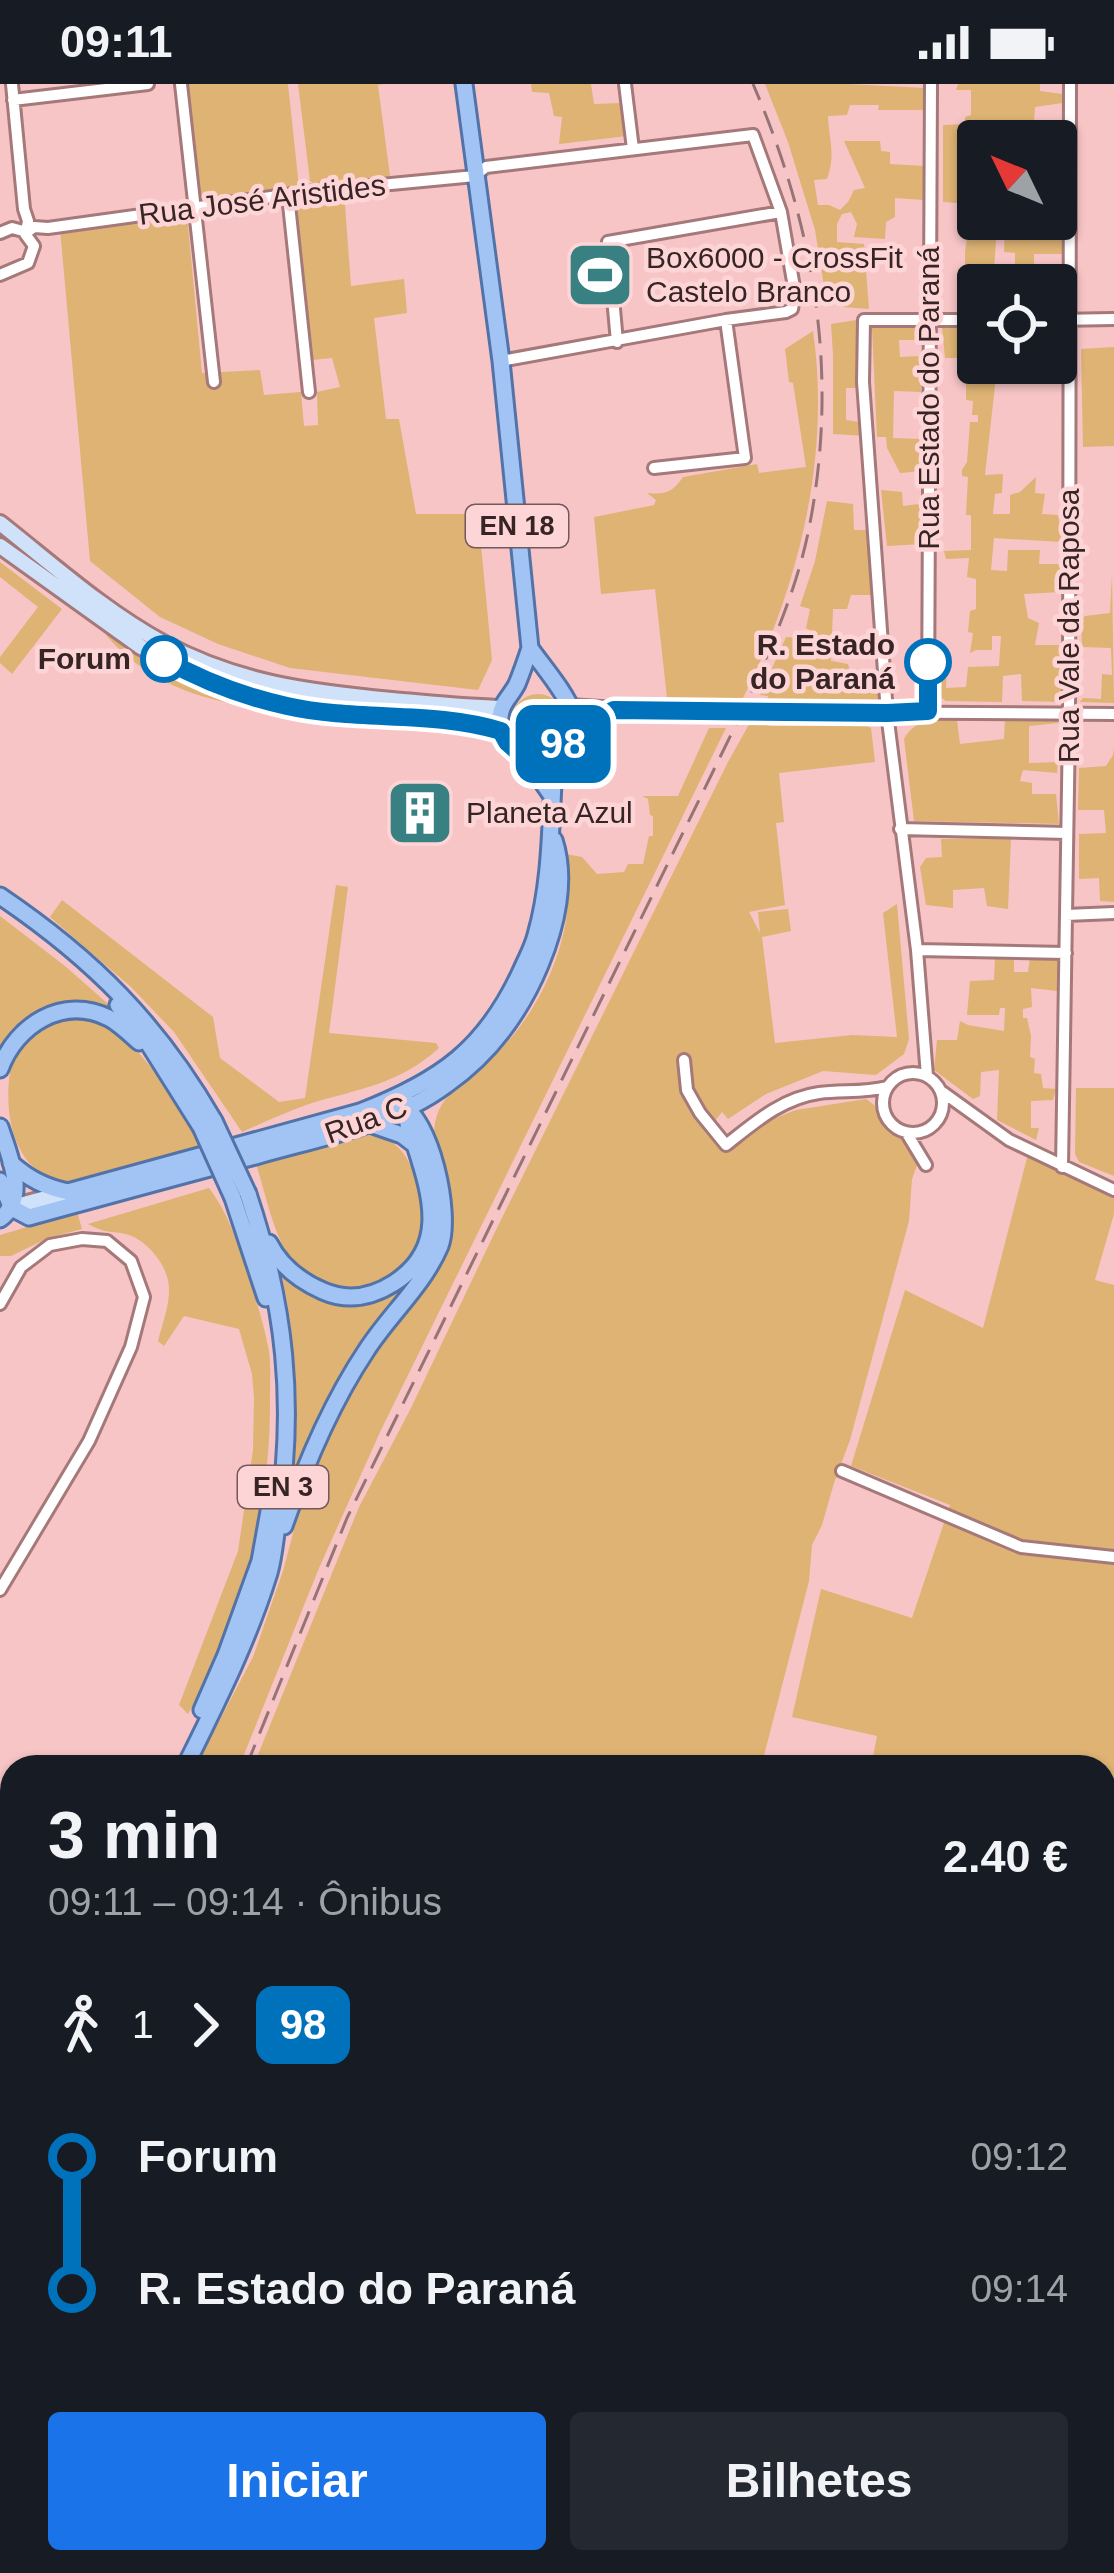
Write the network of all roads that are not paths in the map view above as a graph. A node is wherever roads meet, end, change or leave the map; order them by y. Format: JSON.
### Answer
{"nodes":[{"id":1,"x":12,"y":84,"type":"edge"},
{"id":2,"x":148,"y":84,"type":"edge"},
{"id":3,"x":181,"y":84,"type":"edge"},
{"id":4,"x":464,"y":84,"type":"edge"},
{"id":5,"x":625,"y":84,"type":"edge"},
{"id":6,"x":931,"y":84,"type":"edge"},
{"id":7,"x":1070,"y":84,"type":"edge"},
{"id":8,"x":109,"y":86,"type":"edge"},
{"id":9,"x":13,"y":100,"type":"junction"},
{"id":10,"x":633,"y":149,"type":"junction"},
{"id":11,"x":476,"y":176,"type":"junction"},
{"id":12,"x":288,"y":195,"type":"junction"},
{"id":13,"x":196,"y":208,"type":"junction"},
{"id":14,"x":24,"y":209,"type":"junction"},
{"id":15,"x":781,"y":212,"type":"junction"},
{"id":16,"x":6,"y":230,"type":"edge"},
{"id":17,"x":28,"y":236,"type":"junction"},
{"id":18,"x":1070,"y":264,"type":"edge"},
{"id":19,"x":3,"y":270,"type":"edge"},
{"id":20,"x":1114,"y":319,"type":"edge"},
{"id":21,"x":726,"y":320,"type":"junction"},
{"id":22,"x":929,"y":320,"type":"junction"},
{"id":23,"x":957,"y":320,"type":"edge"},
{"id":24,"x":1077,"y":320,"type":"edge"},
{"id":25,"x":617,"y":342,"type":"junction"},
{"id":26,"x":501,"y":362,"type":"junction"},
{"id":27,"x":214,"y":382,"type":"dead end"},
{"id":28,"x":1070,"y":384,"type":"edge"},
{"id":29,"x":309,"y":392,"type":"dead end"},
{"id":30,"x":654,"y":468,"type":"dead end"},
{"id":31,"x":0,"y":524,"type":"edge"},
{"id":32,"x":0,"y":546,"type":"edge"},
{"id":33,"x":530,"y":648,"type":"junction"},
{"id":34,"x":514,"y":691,"type":"junction"},
{"id":35,"x":565,"y":699,"type":"junction"},
{"id":36,"x":502,"y":708,"type":"junction"},
{"id":37,"x":614,"y":710,"type":"junction"},
{"id":38,"x":928,"y":711,"type":"junction"},
{"id":39,"x":887,"y":713,"type":"junction"},
{"id":40,"x":1069,"y":714,"type":"junction"},
{"id":41,"x":1114,"y":714,"type":"edge"},
{"id":42,"x":501,"y":731,"type":"junction"},
{"id":43,"x":570,"y":734,"type":"junction"},
{"id":44,"x":555,"y":751,"type":"junction"},
{"id":45,"x":524,"y":754,"type":"junction"},
{"id":46,"x":552,"y":796,"type":"junction"},
{"id":47,"x":900,"y":829,"type":"junction"},
{"id":48,"x":551,"y":832,"type":"junction"},
{"id":49,"x":1067,"y":833,"type":"junction"},
{"id":50,"x":0,"y":896,"type":"edge"},
{"id":51,"x":0,"y":908,"type":"edge"},
{"id":52,"x":1114,"y":913,"type":"edge"},
{"id":53,"x":1066,"y":915,"type":"junction"},
{"id":54,"x":917,"y":950,"type":"junction"},
{"id":55,"x":1066,"y":953,"type":"junction"},
{"id":56,"x":478,"y":1042,"type":"junction"},
{"id":57,"x":923,"y":1050,"type":"junction"},
{"id":58,"x":684,"y":1060,"type":"dead end"},
{"id":59,"x":0,"y":1069,"type":"edge"},
{"id":60,"x":902,"y":1075,"type":"junction"},
{"id":61,"x":927,"y":1076,"type":"junction"},
{"id":62,"x":175,"y":1082,"type":"junction"},
{"id":63,"x":444,"y":1087,"type":"junction"},
{"id":64,"x":887,"y":1088,"type":"junction"},
{"id":65,"x":941,"y":1091,"type":"junction"},
{"id":66,"x":862,"y":1093,"type":"junction"},
{"id":67,"x":390,"y":1100,"type":"junction"},
{"id":68,"x":961,"y":1104,"type":"junction"},
{"id":69,"x":407,"y":1107,"type":"junction"},
{"id":70,"x":943,"y":1110,"type":"junction"},
{"id":71,"x":885,"y":1114,"type":"junction"},
{"id":72,"x":207,"y":1124,"type":"junction"},
{"id":73,"x":370,"y":1124,"type":"junction"},
{"id":74,"x":0,"y":1127,"type":"edge"},
{"id":75,"x":930,"y":1128,"type":"junction"},
{"id":76,"x":907,"y":1132,"type":"junction"},
{"id":77,"x":420,"y":1139,"type":"junction"},
{"id":78,"x":11,"y":1163,"type":"junction"},
{"id":79,"x":1062,"y":1167,"type":"junction"},
{"id":80,"x":0,"y":1181,"type":"edge"},
{"id":81,"x":1114,"y":1190,"type":"edge"},
{"id":82,"x":68,"y":1192,"type":"junction"},
{"id":83,"x":241,"y":1196,"type":"junction"},
{"id":84,"x":3,"y":1216,"type":"edge"},
{"id":85,"x":255,"y":1217,"type":"junction"},
{"id":86,"x":0,"y":1304,"type":"edge"},
{"id":87,"x":842,"y":1471,"type":"dead end"},
{"id":88,"x":1114,"y":1557,"type":"edge"},
{"id":89,"x":270,"y":1569,"type":"junction"},
{"id":90,"x":0,"y":1590,"type":"edge"},
{"id":91,"x":186,"y":1755,"type":"edge"},
{"id":92,"x":187,"y":1755,"type":"edge"}],
"edges":[{"from":1,"to":9,"type":"street"},
{"from":2,"to":8,"type":"street"},
{"from":3,"to":13,"type":"street"},
{"from":4,"to":11,"type":"main road","number":"EN 18"},
{"from":5,"to":10,"type":"street"},
{"from":6,"to":22,"type":"street","name":"Rua Estado do Paraná"},
{"from":7,"to":18,"type":"street","name":"Rua Vale da Raposa"},
{"from":8,"to":9,"type":"street"},
{"from":9,"to":14,"type":"street"},
{"from":10,"to":11,"type":"street","name":"Rua José Aristides"},
{"from":10,"to":15,"type":"street","name":"Rua José Aristides"},
{"from":11,"to":12,"type":"street","name":"Rua José Aristides"},
{"from":11,"to":26,"type":"main road","number":"EN 18"},
{"from":12,"to":13,"type":"street","name":"Rua José Aristides"},
{"from":12,"to":29,"type":"street"},
{"from":13,"to":17,"type":"street","name":"Rua José Aristides"},
{"from":13,"to":27,"type":"street"},
{"from":14,"to":16,"type":"street"},
{"from":14,"to":17,"type":"street"},
{"from":15,"to":21,"type":"street"},
{"from":15,"to":25,"type":"street"},
{"from":16,"to":17,"type":"street"},
{"from":17,"to":19,"type":"street"},
{"from":20,"to":24,"type":"street"},
{"from":21,"to":25,"type":"street"},
{"from":21,"to":30,"type":"street"},
{"from":22,"to":23,"type":"street"},
{"from":22,"to":38,"type":"street","name":"Rua Estado do Paraná"},
{"from":22,"to":39,"type":"street"},
{"from":25,"to":26,"type":"street"},
{"from":26,"to":33,"type":"main road","number":"EN 18"},
{"from":28,"to":40,"type":"street","name":"Rua Vale da Raposa"},
{"from":31,"to":36,"type":"main road"},
{"from":32,"to":42,"type":"main road"},
{"from":33,"to":34,"type":"main road","number":"EN 18"},
{"from":33,"to":35,"type":"main road","number":"EN 18"},
{"from":34,"to":35,"type":"main road"},
{"from":34,"to":36,"type":"main road"},
{"from":35,"to":37,"type":"street"},
{"from":35,"to":43,"type":"main road"},
{"from":36,"to":42,"type":"main road"},
{"from":37,"to":39,"type":"street"},
{"from":37,"to":43,"type":"street"},
{"from":38,"to":39,"type":"street"},
{"from":38,"to":40,"type":"street"},
{"from":39,"to":47,"type":"street"},
{"from":40,"to":41,"type":"street"},
{"from":40,"to":49,"type":"street","name":"Rua Vale da Raposa"},
{"from":42,"to":45,"type":"main road"},
{"from":43,"to":44,"type":"main road"},
{"from":44,"to":45,"type":"main road"},
{"from":44,"to":46,"type":"main road","name":"Rua C"},
{"from":45,"to":46,"type":"main road"},
{"from":46,"to":48,"type":"main road","name":"Rua C"},
{"from":47,"to":49,"type":"street"},
{"from":47,"to":54,"type":"street"},
{"from":48,"to":56,"type":"main road","name":"Rua C"},
{"from":48,"to":63,"type":"main road","name":"Rua C"},
{"from":49,"to":53,"type":"street","name":"Rua Vale da Raposa"},
{"from":50,"to":72,"type":"main road","number":"EN 3"},
{"from":51,"to":62,"type":"main road","number":"EN 3"},
{"from":52,"to":53,"type":"street"},
{"from":53,"to":55,"type":"street","name":"Rua Vale da Raposa"},
{"from":54,"to":55,"type":"street"},
{"from":54,"to":57,"type":"street"},
{"from":55,"to":79,"type":"street","name":"Rua Vale da Raposa"},
{"from":56,"to":67,"type":"main road","name":"Rua C"},
{"from":56,"to":69,"type":"main road"},
{"from":57,"to":60,"type":"street"},
{"from":57,"to":61,"type":"street"},
{"from":58,"to":66,"type":"street"},
{"from":59,"to":62,"type":"main road"},
{"from":60,"to":61,"type":"street"},
{"from":60,"to":64,"type":"street"},
{"from":61,"to":65,"type":"street"},
{"from":62,"to":72,"type":"main road","number":"EN 3"},
{"from":63,"to":69,"type":"main road","name":"Rua C"},
{"from":63,"to":77,"type":"main road"},
{"from":64,"to":66,"type":"street"},
{"from":64,"to":71,"type":"street"},
{"from":65,"to":68,"type":"street"},
{"from":65,"to":70,"type":"street"},
{"from":66,"to":71,"type":"street"},
{"from":67,"to":69,"type":"main road"},
{"from":67,"to":82,"type":"main road","name":"Rua C"},
{"from":68,"to":70,"type":"street"},
{"from":68,"to":79,"type":"street"},
{"from":69,"to":73,"type":"main road","name":"Rua C"},
{"from":69,"to":77,"type":"main road"},
{"from":70,"to":75,"type":"street"},
{"from":71,"to":76,"type":"street"},
{"from":72,"to":83,"type":"main road","number":"EN 3","bridge":true},
{"from":73,"to":77,"type":"main road"},
{"from":73,"to":84,"type":"main road","name":"Rua C"},
{"from":74,"to":78,"type":"main road"},
{"from":75,"to":76,"type":"street"},
{"from":75,"to":76,"type":"street"},
{"from":77,"to":85,"type":"main road"},
{"from":77,"to":89,"type":"main road"},
{"from":78,"to":82,"type":"main road"},
{"from":78,"to":84,"type":"main road"},
{"from":79,"to":81,"type":"street"},
{"from":80,"to":84,"type":"main road"},
{"from":82,"to":84,"type":"main road","name":"Rua C"},
{"from":83,"to":85,"type":"main road","number":"EN 3"},
{"from":83,"to":91,"type":"main road","number":"EN 3"},
{"from":85,"to":89,"type":"main road","number":"EN 3"},
{"from":86,"to":90,"type":"street"},
{"from":87,"to":88,"type":"street"},
{"from":89,"to":92,"type":"main road","number":"EN 3"}]}
